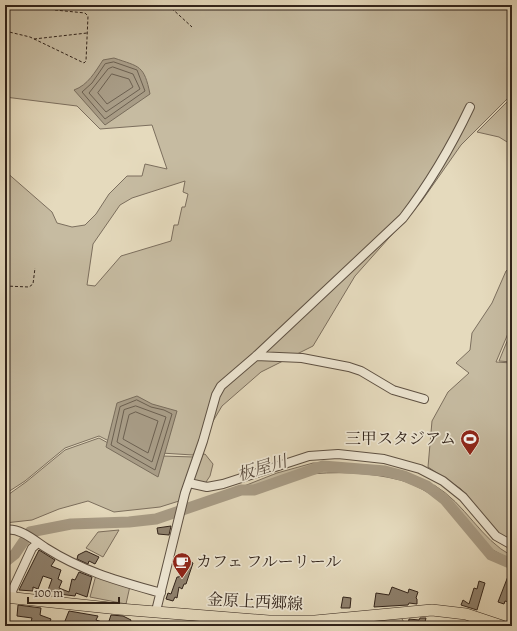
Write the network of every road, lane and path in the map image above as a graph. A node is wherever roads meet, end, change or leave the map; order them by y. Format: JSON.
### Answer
{"nodes":[{"id":1,"x":48,"y":5,"type":"edge"},
{"id":2,"x":168,"y":5,"type":"edge"},
{"id":3,"x":192,"y":27,"type":"dead end"},
{"id":4,"x":5,"y":31,"type":"edge"},
{"id":5,"x":87,"y":33,"type":"junction"},
{"id":6,"x":34,"y":39,"type":"junction"},
{"id":7,"x":470,"y":107,"type":"dead end"},
{"id":8,"x":35,"y":268,"type":"dead end"},
{"id":9,"x":5,"y":286,"type":"edge"},
{"id":10,"x":256,"y":356,"type":"junction"},
{"id":11,"x":424,"y":399,"type":"dead end"},
{"id":12,"x":189,"y":483,"type":"junction"},
{"id":13,"x":5,"y":530,"type":"edge"},
{"id":14,"x":37,"y":543,"type":"junction"},
{"id":15,"x":512,"y":545,"type":"edge"},
{"id":16,"x":161,"y":593,"type":"junction"},
{"id":17,"x":9,"y":596,"type":"edge"},
{"id":18,"x":156,"y":611,"type":"junction"},
{"id":19,"x":337,"y":622,"type":"edge"},
{"id":20,"x":502,"y":626,"type":"edge"}],
"edges":[{"from":1,"to":5,"type":"path"},
{"from":2,"to":3,"type":"path"},
{"from":4,"to":6,"type":"path"},
{"from":5,"to":6,"type":"path"},
{"from":5,"to":6,"type":"path"},
{"from":7,"to":10,"type":"street"},
{"from":8,"to":9,"type":"path"},
{"from":10,"to":11,"type":"street"},
{"from":10,"to":12,"type":"street"},
{"from":12,"to":15,"type":"street"},
{"from":12,"to":16,"type":"street"},
{"from":13,"to":14,"type":"street"},
{"from":14,"to":16,"type":"street"},
{"from":14,"to":17,"type":"street"},
{"from":16,"to":18,"type":"street"},
{"from":17,"to":18,"type":"main road","name":"金原上西郷線"},
{"from":18,"to":19,"type":"main road","name":"金原上西郷線"},
{"from":19,"to":20,"type":"main road","name":"金原上西郷線"}]}
